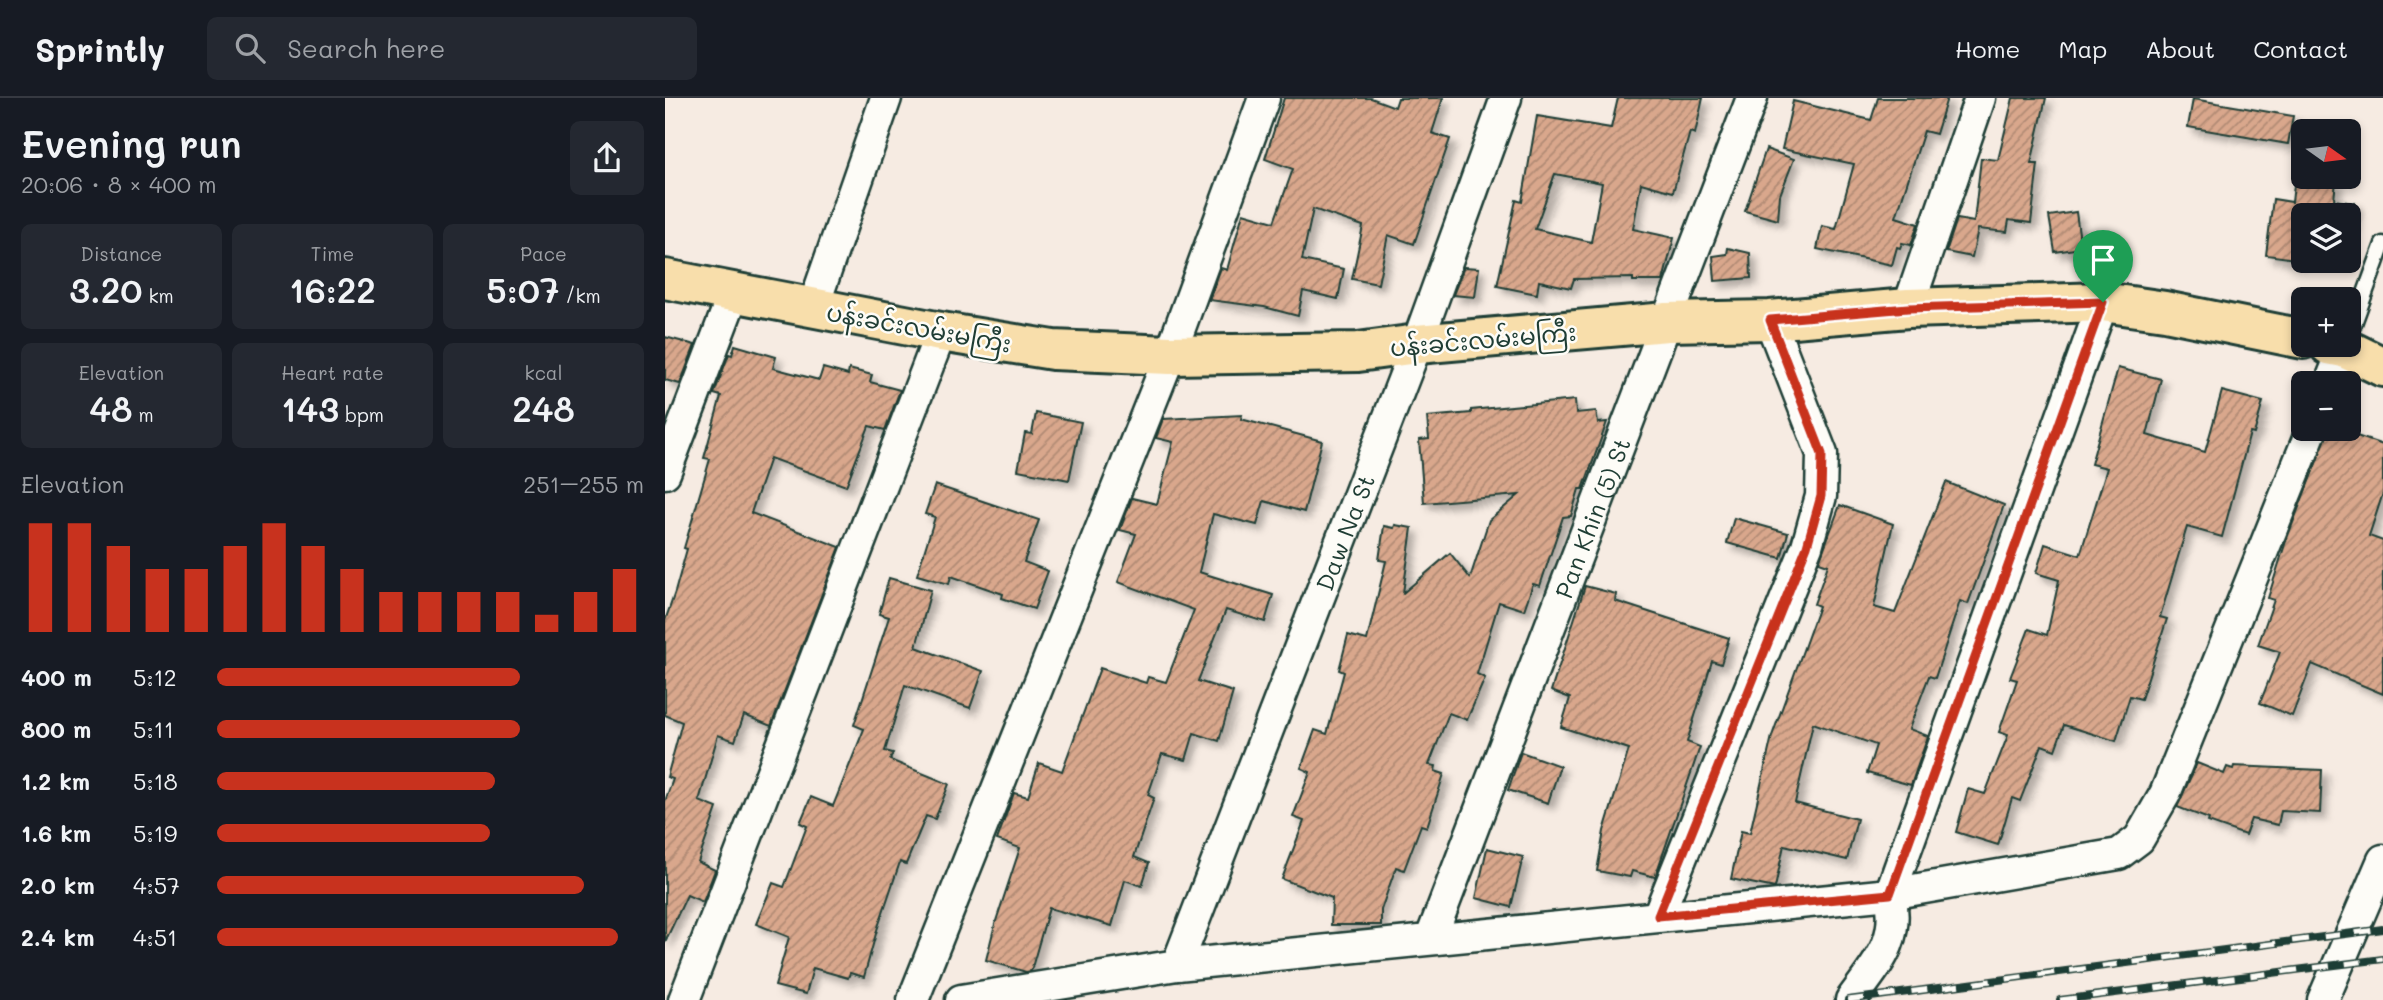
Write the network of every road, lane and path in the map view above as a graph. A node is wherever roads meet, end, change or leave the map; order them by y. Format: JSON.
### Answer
{"nodes":[{"id":1,"x":886,"y":98,"type":"edge"},
{"id":2,"x":1264,"y":98,"type":"edge"},
{"id":3,"x":1506,"y":98,"type":"edge"},
{"id":4,"x":1752,"y":98,"type":"edge"},
{"id":5,"x":1980,"y":98,"type":"edge"},
{"id":6,"x":2383,"y":244,"type":"edge"},
{"id":7,"x":665,"y":279,"type":"edge"},
{"id":8,"x":734,"y":292,"type":"junction"},
{"id":9,"x":2361,"y":298,"type":"edge"},
{"id":10,"x":2103,"y":302,"type":"junction"},
{"id":11,"x":813,"y":308,"type":"junction"},
{"id":12,"x":1908,"y":308,"type":"junction"},
{"id":13,"x":1770,"y":320,"type":"junction"},
{"id":14,"x":1667,"y":323,"type":"junction"},
{"id":15,"x":941,"y":332,"type":"junction"},
{"id":16,"x":2291,"y":337,"type":"edge"},
{"id":17,"x":1417,"y":344,"type":"junction"},
{"id":18,"x":2361,"y":354,"type":"edge"},
{"id":19,"x":1170,"y":355,"type":"junction"},
{"id":20,"x":2383,"y":366,"type":"edge"},
{"id":21,"x":2307,"y":441,"type":"edge"},
{"id":22,"x":665,"y":473,"type":"edge"},
{"id":23,"x":2383,"y":860,"type":"edge"},
{"id":24,"x":1890,"y":894,"type":"junction"},
{"id":25,"x":1658,"y":916,"type":"junction"},
{"id":26,"x":1431,"y":938,"type":"junction"},
{"id":27,"x":1177,"y":965,"type":"junction"},
{"id":28,"x":684,"y":1000,"type":"edge"},
{"id":29,"x":913,"y":1000,"type":"edge"},
{"id":30,"x":961,"y":1000,"type":"edge"},
{"id":31,"x":1851,"y":1000,"type":"edge"},
{"id":32,"x":2323,"y":1000,"type":"edge"}],
"edges":[{"from":1,"to":11,"type":"street"},
{"from":2,"to":19,"type":"street"},
{"from":3,"to":17,"type":"street","name":"Daw Na St"},
{"from":4,"to":14,"type":"street","name":"Pan Khin (5) St"},
{"from":5,"to":12,"type":"street"},
{"from":6,"to":9,"type":"lane"},
{"from":7,"to":8,"type":"main road","name":"ပန်းခင်းလမ်းမကြီး"},
{"from":8,"to":11,"type":"main road","name":"ပန်းခင်းလမ်းမကြီး"},
{"from":8,"to":22,"type":"street"},
{"from":10,"to":12,"type":"main road","name":"ပန်းခင်းလမ်းမကြီး"},
{"from":10,"to":16,"type":"main road","name":"ပန်းခင်းလမ်းမကြီး"},
{"from":10,"to":24,"type":"street"},
{"from":11,"to":15,"type":"main road","name":"ပန်းခင်းလမ်းမကြီး"},
{"from":12,"to":13,"type":"main road","name":"ပန်းခင်းလမ်းမကြီး"},
{"from":13,"to":14,"type":"main road","name":"ပန်းခင်းလမ်းမကြီး"},
{"from":13,"to":25,"type":"street"},
{"from":14,"to":17,"type":"main road","name":"ပန်းခင်းလမ်းမကြီး"},
{"from":14,"to":26,"type":"street","name":"Pan Khin (5) St"},
{"from":15,"to":19,"type":"main road","name":"ပန်းခင်းလမ်းမကြီး"},
{"from":15,"to":28,"type":"street"},
{"from":17,"to":19,"type":"main road","name":"ပန်းခင်းလမ်းမကြီး"},
{"from":17,"to":27,"type":"street","name":"Daw Na St"},
{"from":18,"to":20,"type":"main road"},
{"from":19,"to":29,"type":"street"},
{"from":21,"to":24,"type":"street"},
{"from":23,"to":32,"type":"street"},
{"from":24,"to":25,"type":"street"},
{"from":24,"to":31,"type":"street"},
{"from":25,"to":26,"type":"street"},
{"from":26,"to":27,"type":"street"},
{"from":27,"to":30,"type":"street"}]}
